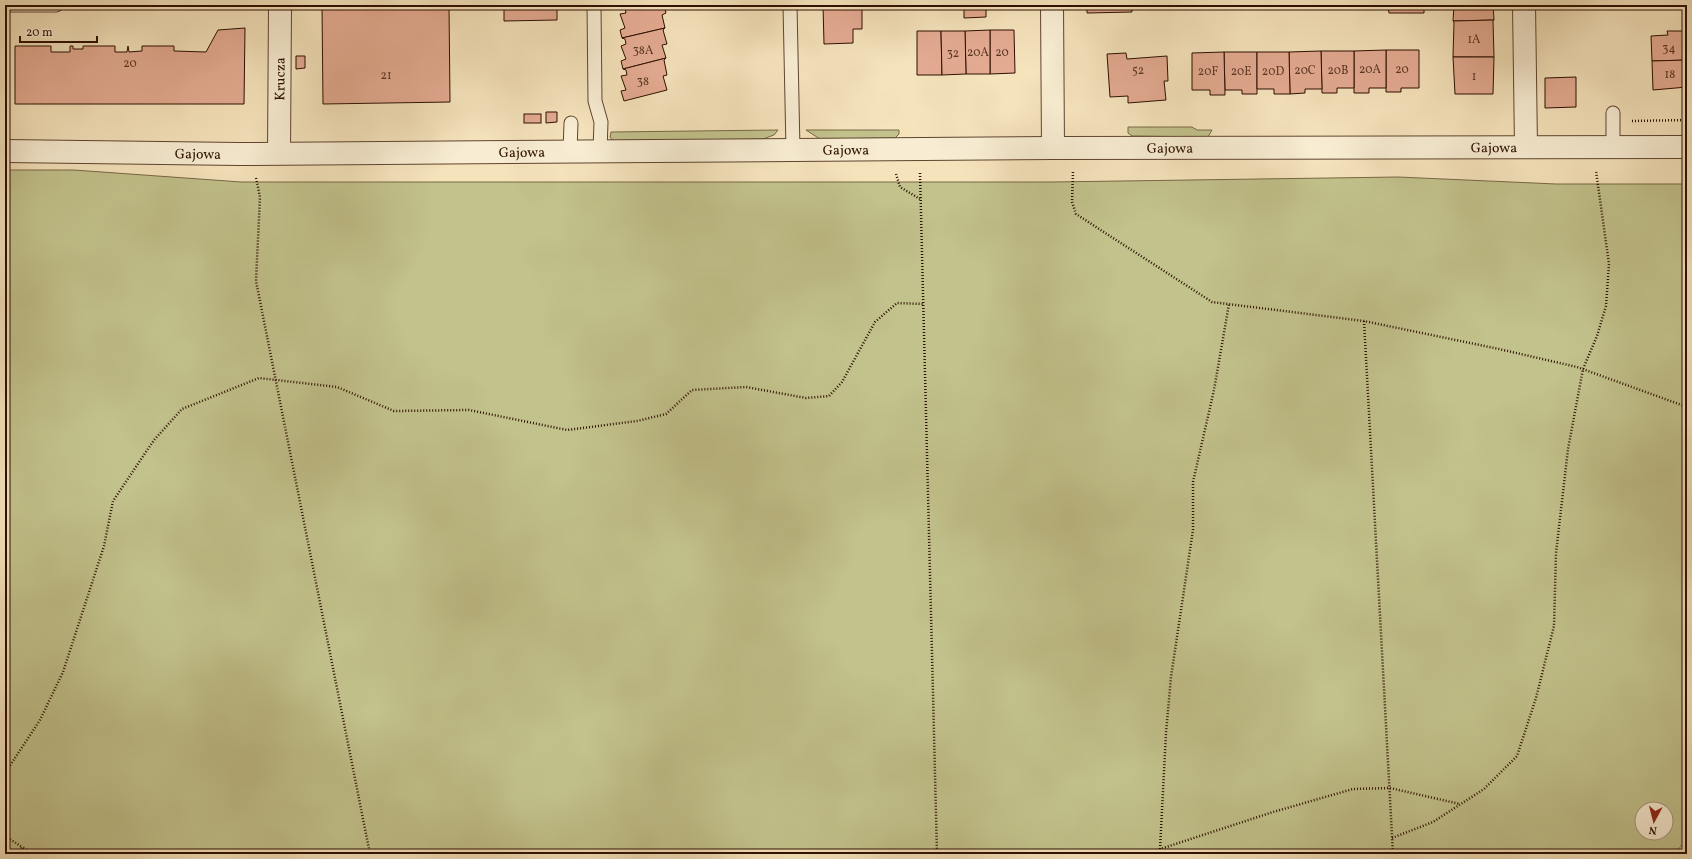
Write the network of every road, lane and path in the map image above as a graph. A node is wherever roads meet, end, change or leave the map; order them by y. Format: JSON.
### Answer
{"nodes":[{"id":1,"x":8,"y":5,"type":"edge"},
{"id":2,"x":56,"y":5,"type":"edge"},
{"id":3,"x":280,"y":5,"type":"edge"},
{"id":4,"x":594,"y":5,"type":"edge"},
{"id":5,"x":790,"y":5,"type":"edge"},
{"id":6,"x":1052,"y":5,"type":"edge"},
{"id":7,"x":1524,"y":5,"type":"edge"},
{"id":8,"x":1613,"y":114,"type":"dead end"},
{"id":9,"x":571,"y":123,"type":"dead end"},
{"id":10,"x":1526,"y":147,"type":"junction"},
{"id":11,"x":1613,"y":147,"type":"junction"},
{"id":12,"x":1687,"y":147,"type":"edge"},
{"id":13,"x":1053,"y":148,"type":"junction"},
{"id":14,"x":792,"y":150,"type":"junction"},
{"id":15,"x":5,"y":151,"type":"edge"},
{"id":16,"x":570,"y":151,"type":"junction"},
{"id":17,"x":600,"y":151,"type":"junction"},
{"id":18,"x":279,"y":153,"type":"junction"},
{"id":19,"x":1595,"y":163,"type":"dead end"},
{"id":20,"x":1073,"y":165,"type":"dead end"},
{"id":21,"x":254,"y":171,"type":"dead end"},
{"id":22,"x":895,"y":173,"type":"dead end"},
{"id":23,"x":920,"y":191,"type":"dead end"},
{"id":24,"x":920,"y":200,"type":"junction"},
{"id":25,"x":923,"y":304,"type":"junction"},
{"id":26,"x":1229,"y":304,"type":"junction"},
{"id":27,"x":1364,"y":321,"type":"junction"},
{"id":28,"x":1583,"y":369,"type":"junction"},
{"id":29,"x":276,"y":380,"type":"junction"},
{"id":30,"x":1687,"y":407,"type":"edge"},
{"id":31,"x":5,"y":773,"type":"edge"},
{"id":32,"x":1390,"y":788,"type":"junction"},
{"id":33,"x":1460,"y":804,"type":"junction"},
{"id":34,"x":5,"y":836,"type":"edge"},
{"id":35,"x":1392,"y":838,"type":"junction"},
{"id":36,"x":22,"y":847,"type":"junction"},
{"id":37,"x":1160,"y":848,"type":"junction"},
{"id":38,"x":19,"y":854,"type":"edge"},
{"id":39,"x":34,"y":854,"type":"edge"},
{"id":40,"x":370,"y":854,"type":"edge"},
{"id":41,"x":937,"y":854,"type":"edge"},
{"id":42,"x":1145,"y":854,"type":"edge"},
{"id":43,"x":1393,"y":854,"type":"edge"}],
"edges":[{"from":1,"to":2,"type":"lane"},
{"from":3,"to":18,"type":"street","name":"Krucza"},
{"from":4,"to":17,"type":"lane"},
{"from":5,"to":14,"type":"lane"},
{"from":6,"to":13,"type":"street"},
{"from":7,"to":10,"type":"street"},
{"from":8,"to":11,"type":"lane"},
{"from":9,"to":16,"type":"lane"},
{"from":10,"to":11,"type":"street","name":"Gajowa"},
{"from":10,"to":13,"type":"street","name":"Gajowa"},
{"from":11,"to":12,"type":"street","name":"Gajowa"},
{"from":13,"to":14,"type":"street","name":"Gajowa"},
{"from":14,"to":17,"type":"street","name":"Gajowa"},
{"from":15,"to":18,"type":"street","name":"Gajowa"},
{"from":16,"to":17,"type":"street","name":"Gajowa"},
{"from":16,"to":18,"type":"street","name":"Gajowa"},
{"from":19,"to":28,"type":"path"},
{"from":20,"to":26,"type":"path"},
{"from":21,"to":29,"type":"path"},
{"from":22,"to":24,"type":"path"},
{"from":23,"to":24,"type":"path"},
{"from":24,"to":25,"type":"path"},
{"from":25,"to":29,"type":"path"},
{"from":25,"to":41,"type":"path"},
{"from":26,"to":27,"type":"path"},
{"from":26,"to":37,"type":"path"},
{"from":27,"to":28,"type":"path"},
{"from":27,"to":32,"type":"path"},
{"from":28,"to":30,"type":"path"},
{"from":28,"to":33,"type":"path"},
{"from":29,"to":31,"type":"path"},
{"from":29,"to":40,"type":"path"},
{"from":32,"to":33,"type":"path"},
{"from":32,"to":35,"type":"path"},
{"from":32,"to":37,"type":"path"},
{"from":33,"to":35,"type":"path"},
{"from":34,"to":36,"type":"path"},
{"from":35,"to":43,"type":"path"},
{"from":36,"to":38,"type":"path"},
{"from":36,"to":39,"type":"path"},
{"from":37,"to":42,"type":"path"}]}
